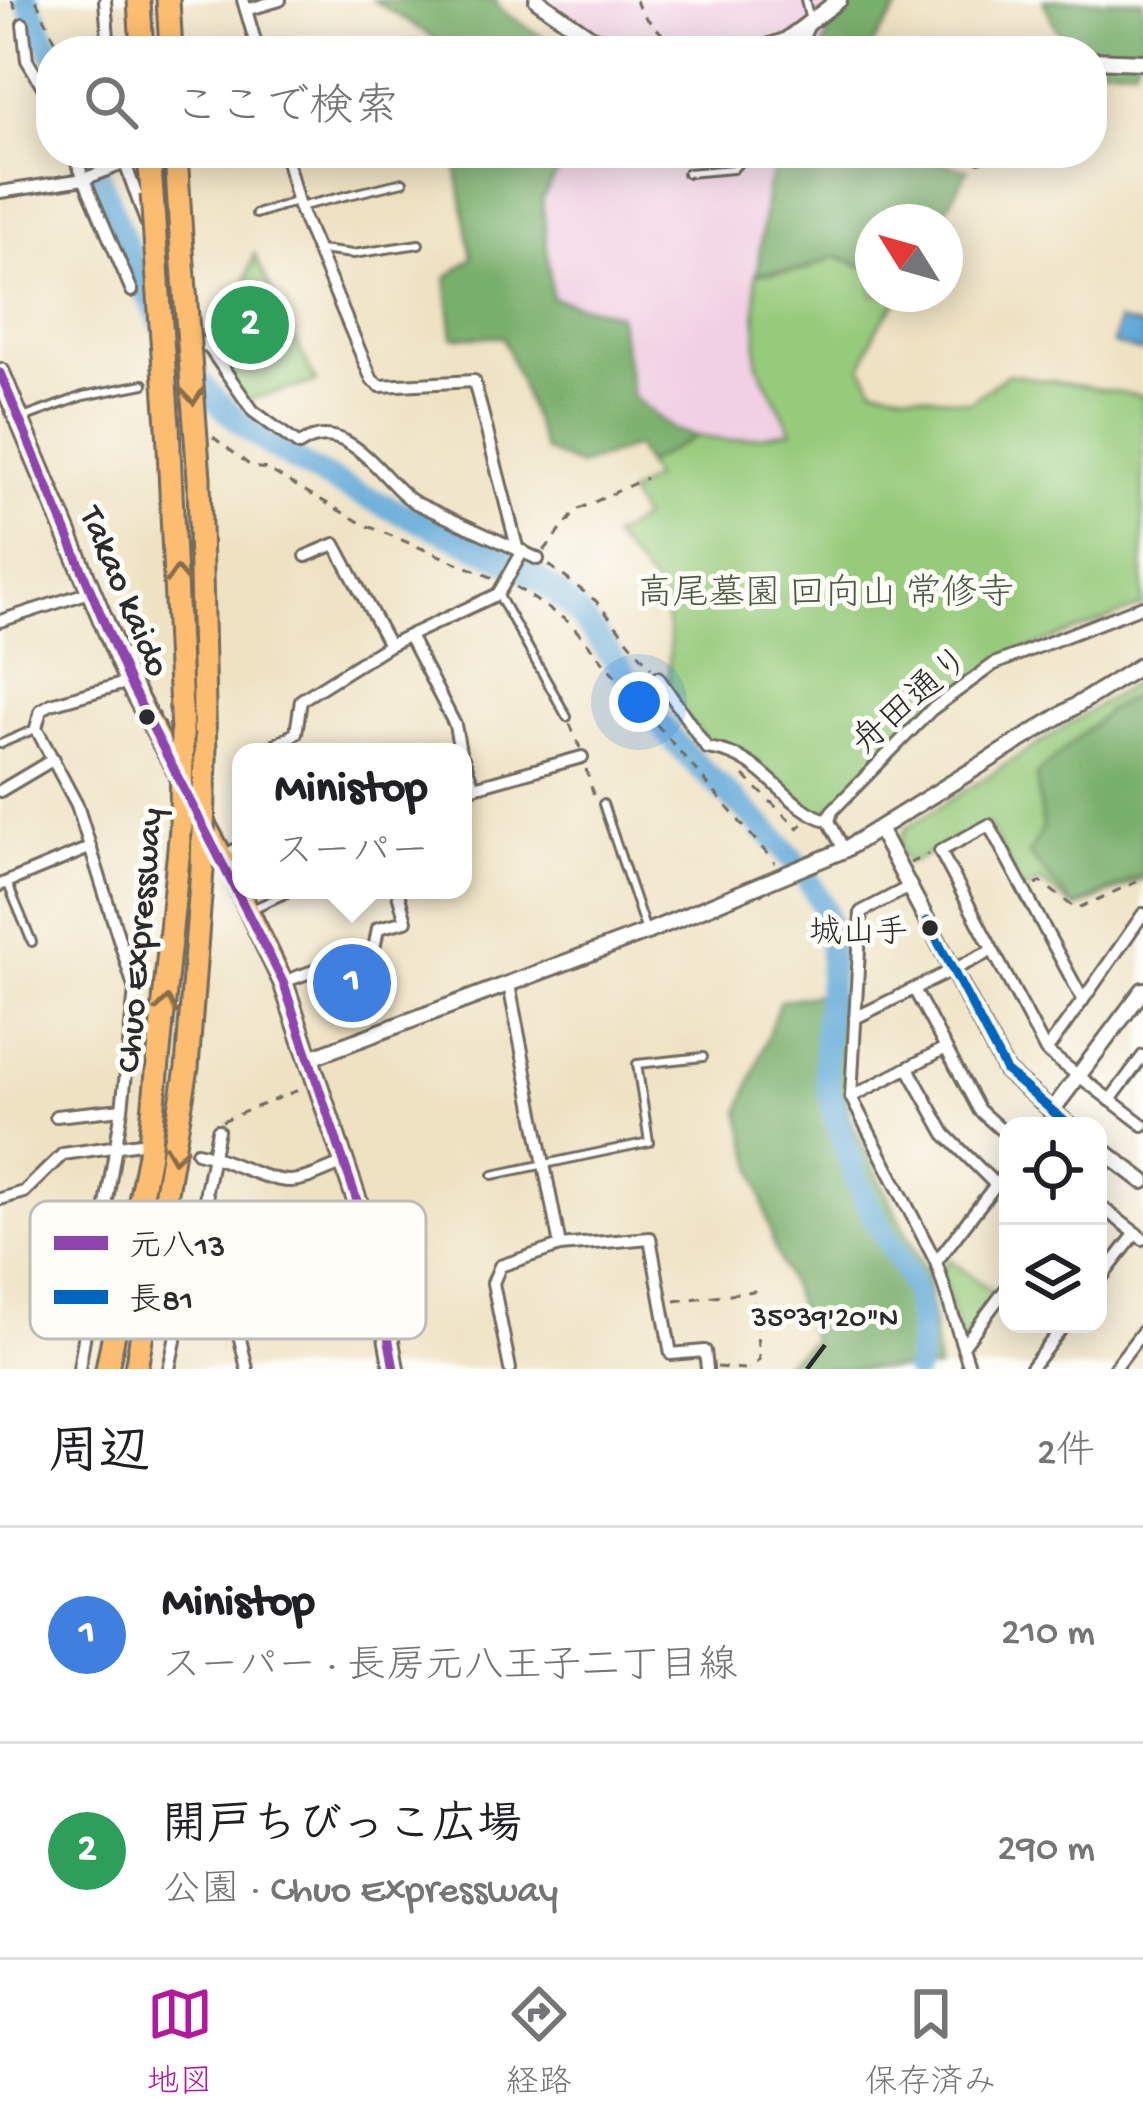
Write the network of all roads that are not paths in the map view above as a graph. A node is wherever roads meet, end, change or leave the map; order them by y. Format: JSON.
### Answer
{"nodes":[{"id":1,"x":105,"y":0,"type":"edge"},
{"id":2,"x":139,"y":0,"type":"edge"},
{"id":3,"x":168,"y":0,"type":"edge"},
{"id":4,"x":280,"y":0,"type":"edge"},
{"id":5,"x":537,"y":0,"type":"edge"},
{"id":6,"x":805,"y":0,"type":"edge"},
{"id":7,"x":839,"y":0,"type":"edge"},
{"id":8,"x":245,"y":5,"type":"edge"},
{"id":9,"x":22,"y":24,"type":"road end"},
{"id":10,"x":811,"y":25,"type":"junction"},
{"id":11,"x":108,"y":36,"type":"edge"},
{"id":12,"x":141,"y":36,"type":"edge"},
{"id":13,"x":170,"y":36,"type":"edge"},
{"id":14,"x":254,"y":36,"type":"edge"},
{"id":15,"x":589,"y":36,"type":"edge"},
{"id":16,"x":787,"y":36,"type":"edge"},
{"id":17,"x":806,"y":36,"type":"edge"},
{"id":18,"x":1107,"y":61,"type":"edge"},
{"id":19,"x":1143,"y":62,"type":"edge"},
{"id":20,"x":36,"y":75,"type":"edge"},
{"id":21,"x":83,"y":168,"type":"edge"},
{"id":22,"x":110,"y":168,"type":"edge"},
{"id":23,"x":132,"y":168,"type":"edge"},
{"id":24,"x":134,"y":168,"type":"edge"},
{"id":25,"x":177,"y":168,"type":"edge"},
{"id":26,"x":289,"y":168,"type":"edge"},
{"id":27,"x":734,"y":168,"type":"edge"},
{"id":28,"x":687,"y":173,"type":"dead end"},
{"id":29,"x":89,"y":177,"type":"junction"},
{"id":30,"x":403,"y":182,"type":"dead end"},
{"id":31,"x":0,"y":192,"type":"edge"},
{"id":32,"x":298,"y":204,"type":"junction"},
{"id":33,"x":256,"y":214,"type":"dead end"},
{"id":34,"x":419,"y":244,"type":"dead end"},
{"id":35,"x":316,"y":250,"type":"junction"},
{"id":36,"x":132,"y":291,"type":"dead end"},
{"id":37,"x":0,"y":373,"type":"edge"},
{"id":38,"x":144,"y":384,"type":"dead end"},
{"id":39,"x":20,"y":419,"type":"junction"},
{"id":40,"x":520,"y":551,"type":"junction"},
{"id":41,"x":306,"y":556,"type":"dead end"},
{"id":42,"x":538,"y":559,"type":"road end"},
{"id":43,"x":505,"y":585,"type":"junction"},
{"id":44,"x":92,"y":591,"type":"junction"},
{"id":45,"x":1143,"y":606,"type":"edge"},
{"id":46,"x":0,"y":621,"type":"edge"},
{"id":47,"x":409,"y":637,"type":"junction"},
{"id":48,"x":389,"y":645,"type":"junction"},
{"id":49,"x":1143,"y":664,"type":"edge"},
{"id":50,"x":658,"y":677,"type":"road end"},
{"id":51,"x":129,"y":682,"type":"junction"},
{"id":52,"x":567,"y":717,"type":"dead end"},
{"id":53,"x":36,"y":728,"type":"junction"},
{"id":54,"x":279,"y":743,"type":"edge"},
{"id":55,"x":459,"y":743,"type":"edge"},
{"id":56,"x":0,"y":744,"type":"edge"},
{"id":57,"x":582,"y":757,"type":"dead end"},
{"id":58,"x":55,"y":759,"type":"junction"},
{"id":59,"x":472,"y":780,"type":"edge"},
{"id":60,"x":0,"y":791,"type":"edge"},
{"id":61,"x":603,"y":804,"type":"dead end"},
{"id":62,"x":830,"y":821,"type":"junction"},
{"id":63,"x":880,"y":831,"type":"junction"},
{"id":64,"x":89,"y":848,"type":"junction"},
{"id":65,"x":844,"y":850,"type":"junction"},
{"id":66,"x":232,"y":851,"type":"edge"},
{"id":67,"x":3,"y":883,"type":"edge"},
{"id":68,"x":909,"y":886,"type":"junction"},
{"id":69,"x":247,"y":899,"type":"edge"},
{"id":70,"x":274,"y":899,"type":"edge"},
{"id":71,"x":400,"y":899,"type":"edge"},
{"id":72,"x":250,"y":910,"type":"junction"},
{"id":73,"x":1143,"y":914,"type":"edge"},
{"id":74,"x":646,"y":932,"type":"junction"},
{"id":75,"x":32,"y":942,"type":"dead end"},
{"id":76,"x":991,"y":950,"type":"junction"},
{"id":77,"x":953,"y":970,"type":"junction"},
{"id":78,"x":283,"y":982,"type":"junction"},
{"id":79,"x":509,"y":985,"type":"junction"},
{"id":80,"x":914,"y":988,"type":"junction"},
{"id":81,"x":1143,"y":990,"type":"edge"},
{"id":82,"x":1083,"y":1000,"type":"junction"},
{"id":83,"x":855,"y":1018,"type":"junction"},
{"id":84,"x":943,"y":1050,"type":"junction"},
{"id":85,"x":1046,"y":1051,"type":"junction"},
{"id":86,"x":1143,"y":1056,"type":"edge"},
{"id":87,"x":704,"y":1057,"type":"dead end"},
{"id":88,"x":310,"y":1058,"type":"junction"},
{"id":89,"x":908,"y":1068,"type":"junction"},
{"id":90,"x":1078,"y":1076,"type":"junction"},
{"id":91,"x":851,"y":1096,"type":"junction"},
{"id":92,"x":1110,"y":1100,"type":"junction"},
{"id":93,"x":122,"y":1109,"type":"junction"},
{"id":94,"x":1052,"y":1112,"type":"junction"},
{"id":95,"x":56,"y":1116,"type":"dead end"},
{"id":96,"x":1048,"y":1117,"type":"edge"},
{"id":97,"x":1058,"y":1117,"type":"edge"},
{"id":98,"x":1143,"y":1125,"type":"edge"},
{"id":99,"x":999,"y":1128,"type":"edge"},
{"id":100,"x":218,"y":1130,"type":"road end"},
{"id":101,"x":140,"y":1143,"type":"tunnel mouth"},
{"id":102,"x":115,"y":1145,"type":"junction"},
{"id":103,"x":197,"y":1152,"type":"tunnel mouth"},
{"id":104,"x":1107,"y":1154,"type":"edge"},
{"id":105,"x":214,"y":1155,"type":"junction"},
{"id":106,"x":543,"y":1160,"type":"junction"},
{"id":107,"x":345,"y":1163,"type":"junction"},
{"id":108,"x":493,"y":1175,"type":"dead end"},
{"id":109,"x":1143,"y":1180,"type":"edge"},
{"id":110,"x":999,"y":1181,"type":"edge"},
{"id":111,"x":996,"y":1185,"type":"junction"},
{"id":112,"x":206,"y":1191,"type":"junction"},
{"id":113,"x":0,"y":1199,"type":"edge"},
{"id":114,"x":106,"y":1201,"type":"edge"},
{"id":115,"x":140,"y":1201,"type":"edge"},
{"id":116,"x":165,"y":1201,"type":"edge"},
{"id":117,"x":204,"y":1201,"type":"edge"},
{"id":118,"x":208,"y":1201,"type":"edge"},
{"id":119,"x":358,"y":1201,"type":"edge"},
{"id":120,"x":1107,"y":1211,"type":"edge"},
{"id":121,"x":1139,"y":1236,"type":"edge"},
{"id":122,"x":560,"y":1246,"type":"junction"},
{"id":123,"x":936,"y":1262,"type":"junction"},
{"id":124,"x":1107,"y":1272,"type":"edge"},
{"id":125,"x":999,"y":1298,"type":"edge"},
{"id":126,"x":1143,"y":1331,"type":"edge"},
{"id":127,"x":1058,"y":1333,"type":"edge"},
{"id":128,"x":84,"y":1339,"type":"edge"},
{"id":129,"x":113,"y":1339,"type":"edge"},
{"id":130,"x":141,"y":1339,"type":"edge"},
{"id":131,"x":175,"y":1339,"type":"edge"},
{"id":132,"x":240,"y":1339,"type":"edge"},
{"id":133,"x":389,"y":1339,"type":"edge"},
{"id":134,"x":963,"y":1346,"type":"junction"},
{"id":135,"x":707,"y":1368,"type":"edge"},
{"id":136,"x":79,"y":1369,"type":"edge"},
{"id":137,"x":107,"y":1369,"type":"edge"},
{"id":138,"x":136,"y":1369,"type":"edge"},
{"id":139,"x":169,"y":1369,"type":"edge"},
{"id":140,"x":247,"y":1369,"type":"edge"},
{"id":141,"x":394,"y":1369,"type":"edge"},
{"id":142,"x":510,"y":1369,"type":"edge"},
{"id":143,"x":970,"y":1369,"type":"edge"},
{"id":144,"x":1030,"y":1369,"type":"edge"},
{"id":145,"x":1114,"y":1369,"type":"edge"}],
"edges":[{"from":1,"to":11,"type":"street"},
{"from":2,"to":12,"type":"highway"},
{"from":3,"to":13,"type":"highway"},
{"from":4,"to":8,"type":"street"},
{"from":5,"to":15,"type":"street"},
{"from":6,"to":10,"type":"lane"},
{"from":7,"to":10,"type":"street"},
{"from":8,"to":14,"type":"street"},
{"from":9,"to":20,"type":"street"},
{"from":10,"to":16,"type":"street"},
{"from":10,"to":17,"type":"lane"},
{"from":18,"to":19,"type":"street"},
{"from":21,"to":29,"type":"street"},
{"from":22,"to":29,"type":"street"},
{"from":23,"to":40,"type":"street"},
{"from":115,"to":24,"type":"highway","name":"Chuo Expressway","one_way":true,"bridge":true},
{"from":25,"to":116,"type":"highway","name":"Chuo Expressway","one_way":true,"bridge":true},
{"from":26,"to":32,"type":"street"},
{"from":27,"to":28,"type":"lane"},
{"from":29,"to":31,"type":"street"},
{"from":29,"to":36,"type":"street"},
{"from":30,"to":32,"type":"lane"},
{"from":32,"to":33,"type":"lane"},
{"from":32,"to":35,"type":"street"},
{"from":34,"to":35,"type":"lane"},
{"from":35,"to":40,"type":"street"},
{"from":37,"to":39,"type":"main road","name":"Takao kaido"},
{"from":38,"to":39,"type":"lane"},
{"from":39,"to":44,"type":"main road","name":"Takao kaido"},
{"from":40,"to":42,"type":"street"},
{"from":40,"to":43,"type":"street"},
{"from":41,"to":48,"type":"street"},
{"from":43,"to":47,"type":"street"},
{"from":43,"to":52,"type":"lane"},
{"from":44,"to":46,"type":"street"},
{"from":44,"to":51,"type":"main road","name":"Takao kaido"},
{"from":45,"to":62,"type":"street","name":"舟田通り"},
{"from":47,"to":48,"type":"street"},
{"from":47,"to":55,"type":"street"},
{"from":48,"to":54,"type":"street"},
{"from":49,"to":63,"type":"street"},
{"from":50,"to":62,"type":"street"},
{"from":51,"to":53,"type":"street"},
{"from":51,"to":66,"type":"main road","name":"Takao kaido"},
{"from":53,"to":56,"type":"lane"},
{"from":53,"to":58,"type":"street"},
{"from":57,"to":59,"type":"street"},
{"from":58,"to":60,"type":"street"},
{"from":58,"to":64,"type":"street"},
{"from":61,"to":74,"type":"lane"},
{"from":62,"to":65,"type":"street"},
{"from":63,"to":65,"type":"street"},
{"from":63,"to":68,"type":"street"},
{"from":64,"to":67,"type":"street"},
{"from":64,"to":93,"type":"street"},
{"from":65,"to":74,"type":"street"},
{"from":67,"to":75,"type":"lane"},
{"from":68,"to":77,"type":"street"},
{"from":68,"to":83,"type":"street"},
{"from":69,"to":72,"type":"main road","name":"Takao kaido"},
{"from":70,"to":72,"type":"lane"},
{"from":71,"to":78,"type":"street"},
{"from":72,"to":78,"type":"main road","name":"Takao kaido"},
{"from":73,"to":82,"type":"street"},
{"from":74,"to":79,"type":"street"},
{"from":76,"to":77,"type":"street"},
{"from":76,"to":82,"type":"street"},
{"from":76,"to":85,"type":"street"},
{"from":77,"to":80,"type":"street"},
{"from":77,"to":94,"type":"street"},
{"from":78,"to":88,"type":"main road","name":"Takao kaido"},
{"from":79,"to":88,"type":"street"},
{"from":79,"to":106,"type":"street"},
{"from":80,"to":83,"type":"street"},
{"from":80,"to":84,"type":"street"},
{"from":81,"to":90,"type":"street"},
{"from":82,"to":85,"type":"street"},
{"from":83,"to":91,"type":"street"},
{"from":84,"to":89,"type":"street"},
{"from":84,"to":99,"type":"street"},
{"from":85,"to":90,"type":"street"},
{"from":86,"to":92,"type":"street"},
{"from":87,"to":106,"type":"lane"},
{"from":88,"to":107,"type":"main road","name":"Takao kaido"},
{"from":89,"to":91,"type":"street"},
{"from":89,"to":111,"type":"street"},
{"from":90,"to":92,"type":"street"},
{"from":90,"to":94,"type":"street"},
{"from":91,"to":123,"type":"street"},
{"from":92,"to":98,"type":"street"},
{"from":93,"to":95,"type":"street"},
{"from":93,"to":102,"type":"street"},
{"from":94,"to":96,"type":"street"},
{"from":94,"to":97,"type":"street"},
{"from":100,"to":105,"type":"street"},
{"from":101,"to":102,"type":"street"},
{"from":102,"to":113,"type":"street"},
{"from":102,"to":114,"type":"street"},
{"from":103,"to":105,"type":"street"},
{"from":104,"to":109,"type":"street"},
{"from":105,"to":107,"type":"street"},
{"from":105,"to":112,"type":"street"},
{"from":106,"to":108,"type":"lane"},
{"from":106,"to":122,"type":"street"},
{"from":107,"to":119,"type":"main road","name":"Takao kaido"},
{"from":110,"to":111,"type":"street"},
{"from":111,"to":123,"type":"street"},
{"from":112,"to":117,"type":"street"},
{"from":112,"to":118,"type":"street"},
{"from":120,"to":121,"type":"street"},
{"from":121,"to":124,"type":"street"},
{"from":122,"to":135,"type":"street"},
{"from":122,"to":142,"type":"street"},
{"from":123,"to":134,"type":"street"},
{"from":125,"to":134,"type":"street"},
{"from":126,"to":145,"type":"street"},
{"from":127,"to":144,"type":"street"},
{"from":128,"to":136,"type":"street"},
{"from":137,"to":129,"type":"highway","name":"Chuo Expressway","one_way":true,"bridge":true},
{"from":130,"to":138,"type":"highway","name":"Chuo Expressway","one_way":true,"bridge":true},
{"from":131,"to":139,"type":"street"},
{"from":132,"to":140,"type":"street"},
{"from":133,"to":141,"type":"main road","name":"Takao kaido"},
{"from":134,"to":143,"type":"street"}]}
